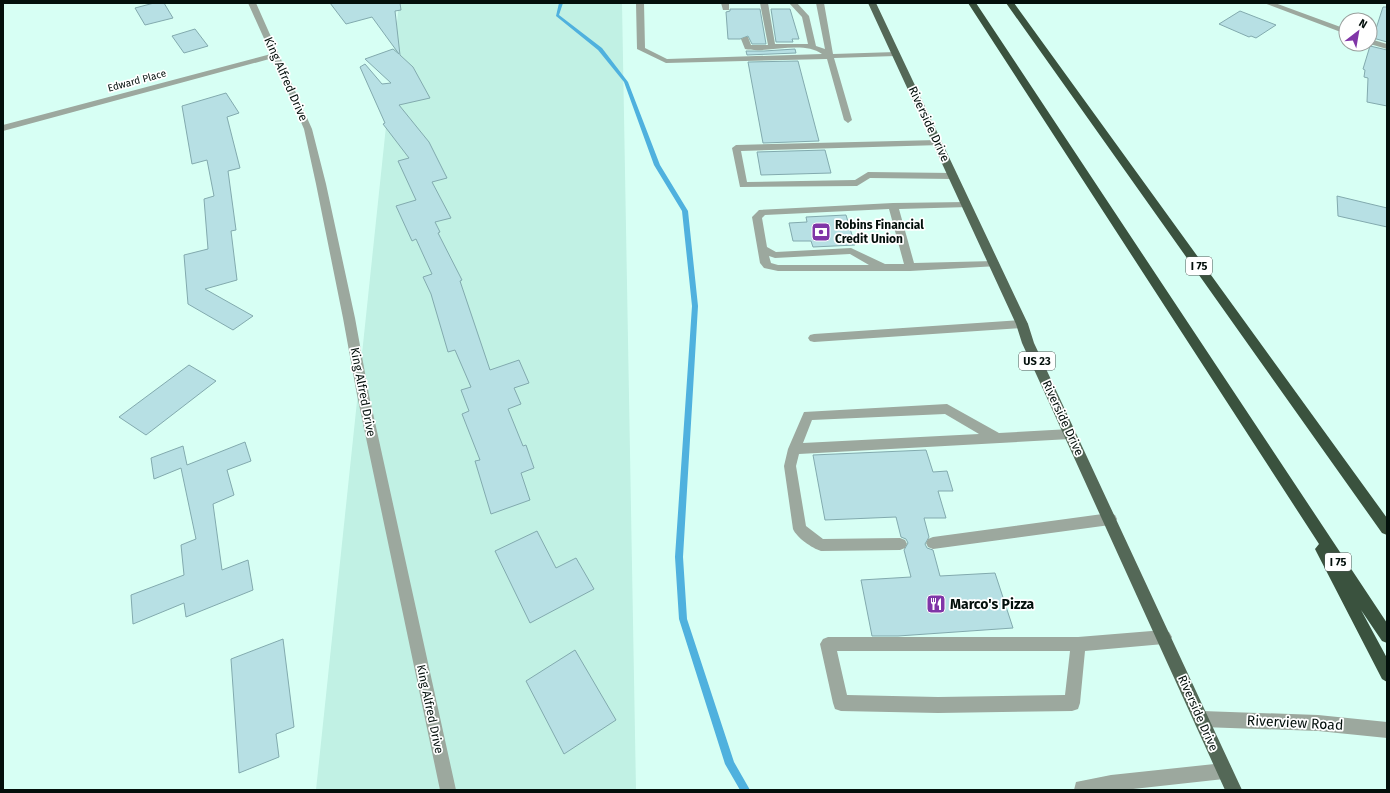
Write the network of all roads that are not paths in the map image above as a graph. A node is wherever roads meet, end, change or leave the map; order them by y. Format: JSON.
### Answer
{"nodes":[{"id":1,"x":252,"y":3,"type":"edge"},
{"id":2,"x":640,"y":3,"type":"edge"},
{"id":3,"x":764,"y":3,"type":"edge"},
{"id":4,"x":793,"y":3,"type":"edge"},
{"id":5,"x":820,"y":3,"type":"edge"},
{"id":6,"x":872,"y":3,"type":"edge"},
{"id":7,"x":972,"y":3,"type":"edge"},
{"id":8,"x":1010,"y":3,"type":"edge"},
{"id":9,"x":1268,"y":3,"type":"edge"},
{"id":10,"x":1338,"y":29,"type":"edge"},
{"id":11,"x":745,"y":39,"type":"dead end"},
{"id":12,"x":772,"y":48,"type":"junction"},
{"id":13,"x":814,"y":48,"type":"junction"},
{"id":14,"x":896,"y":54,"type":"junction"},
{"id":15,"x":276,"y":55,"type":"junction"},
{"id":16,"x":830,"y":56,"type":"junction"},
{"id":17,"x":848,"y":120,"type":"dead end"},
{"id":18,"x":3,"y":128,"type":"edge"},
{"id":19,"x":938,"y":143,"type":"junction"},
{"id":20,"x":953,"y":176,"type":"junction"},
{"id":21,"x":966,"y":205,"type":"junction"},
{"id":22,"x":893,"y":206,"type":"junction"},
{"id":23,"x":763,"y":252,"type":"junction"},
{"id":24,"x":994,"y":264,"type":"junction"},
{"id":25,"x":884,"y":268,"type":"junction"},
{"id":26,"x":910,"y":268,"type":"junction"},
{"id":27,"x":1022,"y":324,"type":"junction"},
{"id":28,"x":814,"y":338,"type":"dead end"},
{"id":29,"x":1070,"y":434,"type":"junction"},
{"id":30,"x":997,"y":438,"type":"junction"},
{"id":31,"x":794,"y":449,"type":"junction"},
{"id":32,"x":1289,"y":488,"type":"junction"},
{"id":33,"x":1110,"y":519,"type":"junction"},
{"id":34,"x":1387,"y":529,"type":"edge"},
{"id":35,"x":933,"y":542,"type":"dead end"},
{"id":36,"x":900,"y":544,"type":"dead end"},
{"id":37,"x":1387,"y":636,"type":"edge"},
{"id":38,"x":1164,"y":637,"type":"junction"},
{"id":39,"x":1078,"y":644,"type":"junction"},
{"id":40,"x":1387,"y":674,"type":"edge"},
{"id":41,"x":1202,"y":719,"type":"junction"},
{"id":42,"x":1387,"y":730,"type":"edge"},
{"id":43,"x":1224,"y":771,"type":"junction"},
{"id":44,"x":1113,"y":786,"type":"edge"},
{"id":45,"x":1083,"y":789,"type":"edge"},
{"id":46,"x":448,"y":790,"type":"edge"},
{"id":47,"x":1234,"y":790,"type":"edge"}],
"edges":[{"from":1,"to":15,"type":"street","name":"King Alfred Drive"},
{"from":2,"to":16,"type":"street"},
{"from":3,"to":12,"type":"street"},
{"from":4,"to":13,"type":"street"},
{"from":5,"to":16,"type":"street"},
{"from":6,"to":14,"type":"main road","name":"Riverside Drive","number":"US 23"},
{"from":7,"to":32,"type":"highway","number":"I 75"},
{"from":8,"to":34,"type":"highway","number":"I 75"},
{"from":9,"to":10,"type":"street"},
{"from":11,"to":12,"type":"street"},
{"from":12,"to":13,"type":"street"},
{"from":13,"to":16,"type":"street"},
{"from":14,"to":16,"type":"street"},
{"from":14,"to":19,"type":"main road","name":"Riverside Drive","number":"US 23"},
{"from":15,"to":18,"type":"street","name":"Edward Place"},
{"from":15,"to":46,"type":"street","name":"King Alfred Drive"},
{"from":16,"to":17,"type":"street"},
{"from":19,"to":20,"type":"main road","name":"Riverside Drive","number":"US 23"},
{"from":19,"to":20,"type":"street"},
{"from":20,"to":21,"type":"main road","name":"Riverside Drive","number":"US 23"},
{"from":21,"to":22,"type":"street"},
{"from":21,"to":24,"type":"main road","name":"Riverside Drive","number":"US 23"},
{"from":22,"to":23,"type":"street"},
{"from":22,"to":26,"type":"street"},
{"from":23,"to":25,"type":"street"},
{"from":23,"to":25,"type":"street"},
{"from":24,"to":26,"type":"street"},
{"from":24,"to":27,"type":"main road","name":"Riverside Drive","number":"US 23"},
{"from":25,"to":26,"type":"street"},
{"from":27,"to":28,"type":"street"},
{"from":27,"to":29,"type":"main road","name":"Riverside Drive","number":"US 23"},
{"from":29,"to":30,"type":"street"},
{"from":29,"to":33,"type":"main road","name":"Riverside Drive","number":"US 23"},
{"from":30,"to":31,"type":"street"},
{"from":30,"to":31,"type":"street"},
{"from":31,"to":36,"type":"street"},
{"from":32,"to":37,"type":"highway","number":"I 75"},
{"from":32,"to":40,"type":"highway"},
{"from":33,"to":35,"type":"street"},
{"from":33,"to":38,"type":"main road","name":"Riverside Drive","number":"US 23"},
{"from":38,"to":39,"type":"street"},
{"from":38,"to":41,"type":"main road","name":"Riverside Drive","number":"US 23"},
{"from":39,"to":39,"type":"street"},
{"from":41,"to":42,"type":"street","name":"Riverview Road"},
{"from":41,"to":43,"type":"main road","name":"Riverside Drive","number":"US 23"},
{"from":43,"to":44,"type":"street"},
{"from":43,"to":47,"type":"main road","name":"Riverside Drive","number":"US 23"},
{"from":44,"to":45,"type":"street"}]}
